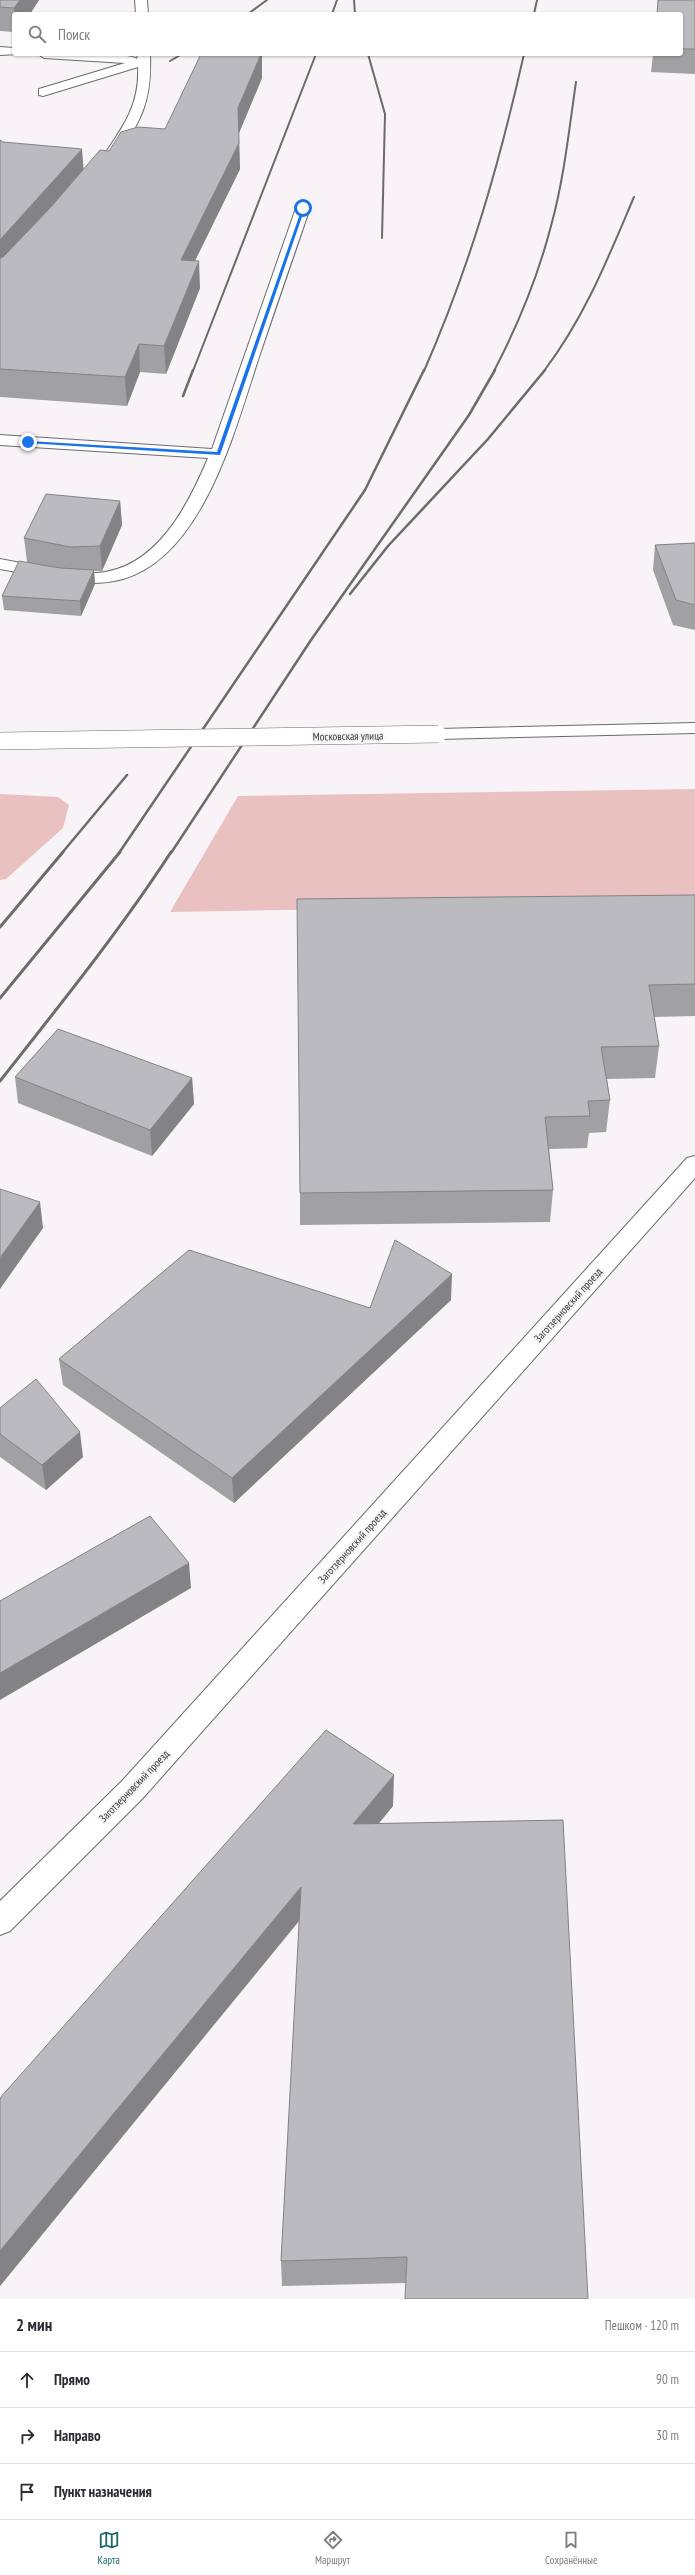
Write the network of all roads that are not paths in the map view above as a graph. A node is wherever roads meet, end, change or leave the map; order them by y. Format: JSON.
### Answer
{"nodes":[{"id":1,"x":141,"y":0,"type":"edge"},
{"id":2,"x":142,"y":12,"type":"edge"},
{"id":3,"x":0,"y":51,"type":"edge"},
{"id":4,"x":12,"y":52,"type":"edge"},
{"id":5,"x":94,"y":56,"type":"edge"},
{"id":6,"x":144,"y":58,"type":"edge"},
{"id":7,"x":43,"y":92,"type":"dead end"},
{"id":8,"x":102,"y":166,"type":"edge"},
{"id":9,"x":303,"y":208,"type":"dead end"},
{"id":10,"x":0,"y":440,"type":"edge"},
{"id":11,"x":218,"y":454,"type":"junction"},
{"id":12,"x":0,"y":564,"type":"edge"},
{"id":13,"x":695,"y":728,"type":"edge"},
{"id":14,"x":0,"y":741,"type":"edge"},
{"id":15,"x":695,"y":1164,"type":"edge"},
{"id":16,"x":0,"y":1921,"type":"edge"}],
"edges":[{"from":1,"to":2,"type":"street"},
{"from":3,"to":4,"type":"street"},
{"from":5,"to":6,"type":"street"},
{"from":6,"to":7,"type":"street"},
{"from":6,"to":8,"type":"street"},
{"from":9,"to":11,"type":"street"},
{"from":10,"to":11,"type":"street"},
{"from":11,"to":12,"type":"street"},
{"from":13,"to":14,"type":"street","name":"Московская улица","bridge":true},
{"from":15,"to":16,"type":"street","name":"Заготзерновский проезд"}]}
